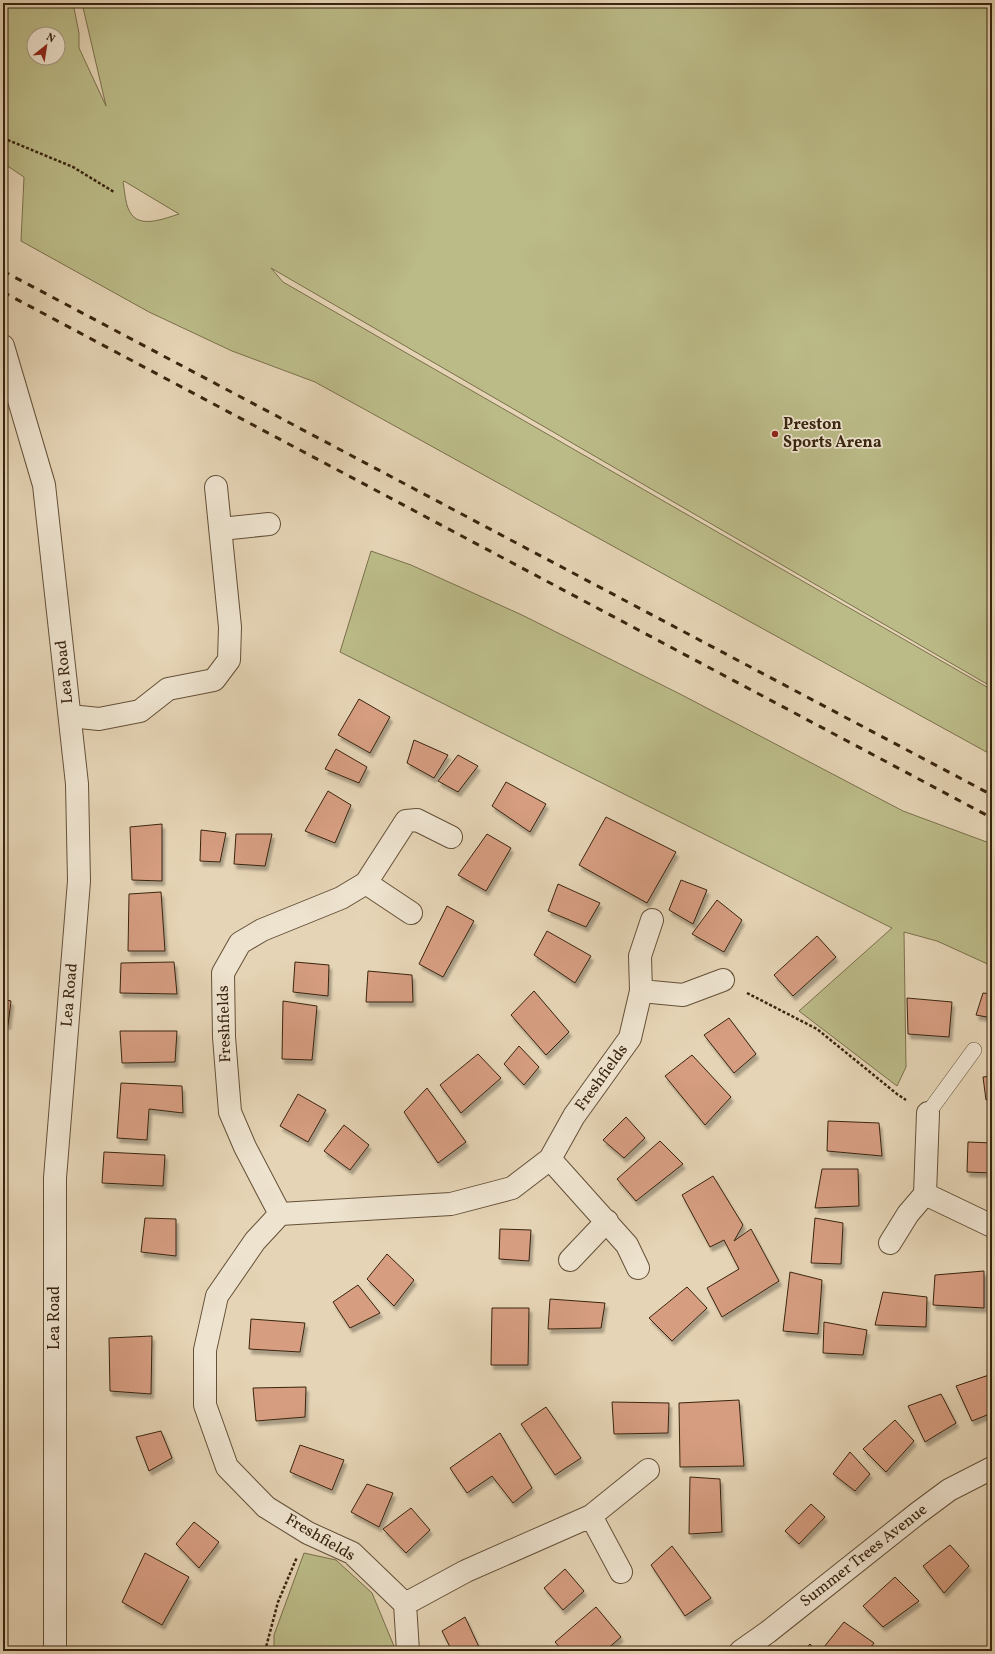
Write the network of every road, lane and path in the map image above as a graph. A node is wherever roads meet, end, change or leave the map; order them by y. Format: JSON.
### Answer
{"nodes":[{"id":1,"x":3,"y":138,"type":"edge"},
{"id":2,"x":114,"y":192,"type":"dead end"},
{"id":3,"x":3,"y":346,"type":"edge"},
{"id":4,"x":216,"y":487,"type":"dead end"},
{"id":5,"x":269,"y":524,"type":"dead end"},
{"id":6,"x":221,"y":529,"type":"junction"},
{"id":7,"x":70,"y":716,"type":"junction"},
{"id":8,"x":451,"y":837,"type":"dead end"},
{"id":9,"x":366,"y":883,"type":"junction"},
{"id":10,"x":411,"y":913,"type":"dead end"},
{"id":11,"x":652,"y":920,"type":"dead end"},
{"id":12,"x":723,"y":980,"type":"joint"},
{"id":13,"x":641,"y":991,"type":"junction"},
{"id":14,"x":974,"y":1050,"type":"dead end"},
{"id":15,"x":928,"y":1113,"type":"junction"},
{"id":16,"x":550,"y":1159,"type":"junction"},
{"id":17,"x":926,"y":1194,"type":"junction"},
{"id":18,"x":280,"y":1214,"type":"junction"},
{"id":19,"x":607,"y":1221,"type":"junction"},
{"id":20,"x":992,"y":1226,"type":"edge"},
{"id":21,"x":890,"y":1244,"type":"dead end"},
{"id":22,"x":570,"y":1260,"type":"dead end"},
{"id":23,"x":638,"y":1268,"type":"dead end"},
{"id":24,"x":992,"y":1468,"type":"edge"},
{"id":25,"x":648,"y":1470,"type":"dead end"},
{"id":26,"x":591,"y":1516,"type":"junction"},
{"id":27,"x":308,"y":1533,"type":"junction"},
{"id":28,"x":621,"y":1572,"type":"dead end"},
{"id":29,"x":405,"y":1604,"type":"junction"},
{"id":30,"x":56,"y":1651,"type":"edge"},
{"id":31,"x":265,"y":1651,"type":"edge"},
{"id":32,"x":408,"y":1651,"type":"edge"},
{"id":33,"x":741,"y":1651,"type":"edge"}],
"edges":[{"from":1,"to":2,"type":"path"},
{"from":3,"to":7,"type":"street","name":"Lea Road"},
{"from":4,"to":6,"type":"street"},
{"from":5,"to":6,"type":"street"},
{"from":6,"to":7,"type":"street"},
{"from":7,"to":30,"type":"street","name":"Lea Road"},
{"from":8,"to":9,"type":"street","name":"Freshfields"},
{"from":9,"to":10,"type":"street"},
{"from":9,"to":18,"type":"street","name":"Freshfields"},
{"from":11,"to":13,"type":"street","name":"Freshfields"},
{"from":12,"to":13,"type":"street"},
{"from":12,"to":15,"type":"path"},
{"from":13,"to":16,"type":"street","name":"Freshfields"},
{"from":14,"to":15,"type":"lane"},
{"from":15,"to":17,"type":"street"},
{"from":16,"to":18,"type":"street","name":"Freshfields"},
{"from":16,"to":19,"type":"street"},
{"from":17,"to":20,"type":"street"},
{"from":17,"to":21,"type":"street"},
{"from":18,"to":27,"type":"street","name":"Freshfields"},
{"from":19,"to":22,"type":"street"},
{"from":19,"to":23,"type":"street"},
{"from":24,"to":33,"type":"street","name":"Summer Trees Avenue"},
{"from":25,"to":26,"type":"street"},
{"from":26,"to":28,"type":"street"},
{"from":26,"to":29,"type":"street"},
{"from":27,"to":29,"type":"street","name":"Freshfields"},
{"from":27,"to":31,"type":"path"},
{"from":29,"to":32,"type":"street"}]}
